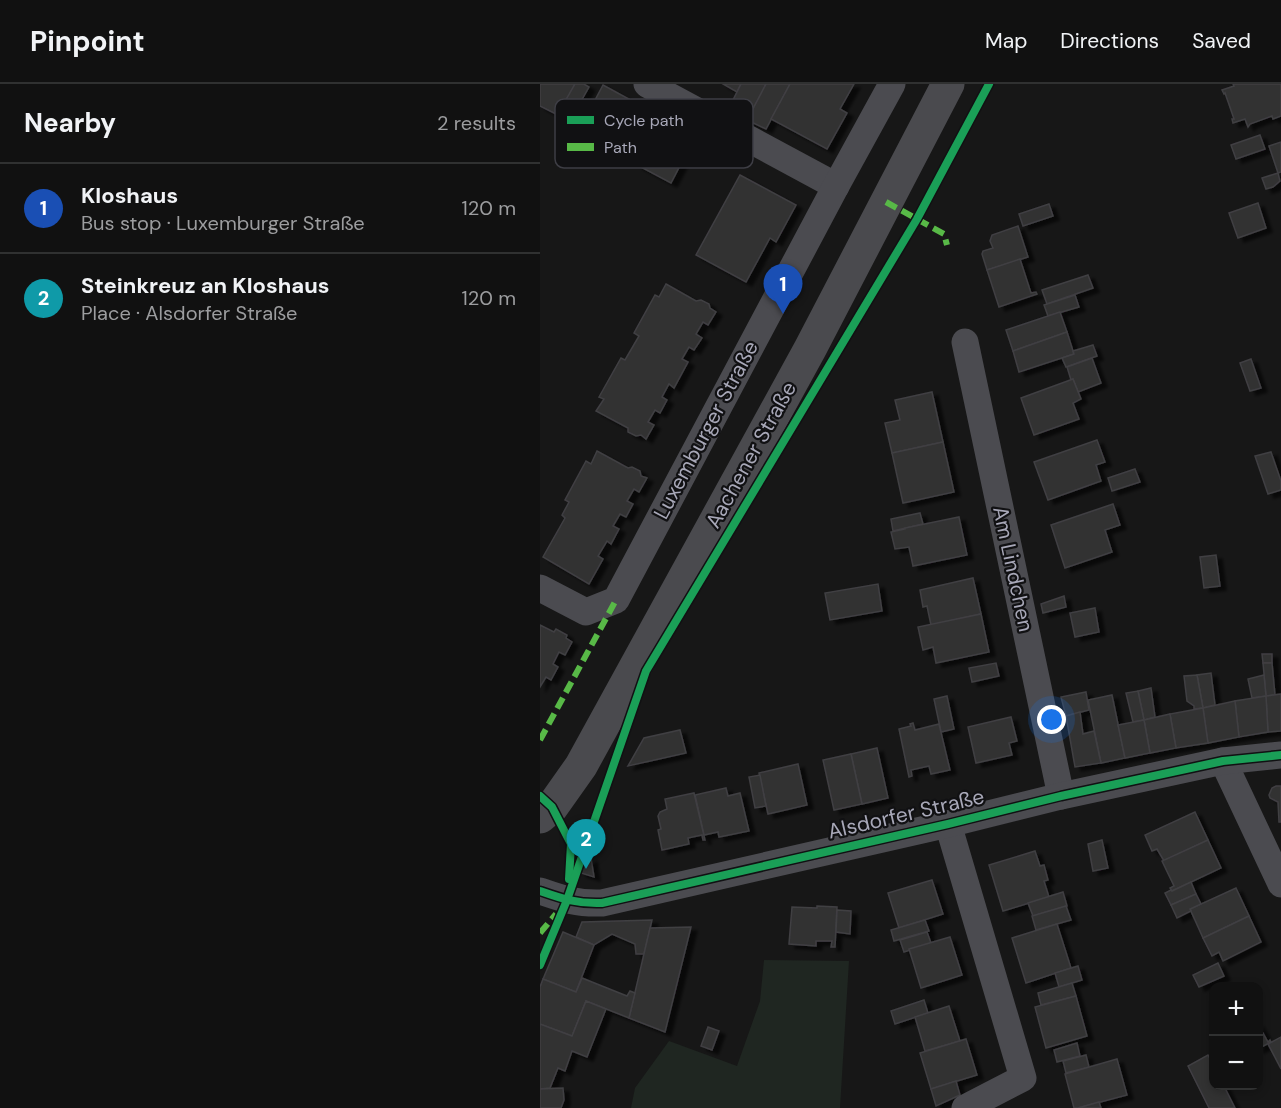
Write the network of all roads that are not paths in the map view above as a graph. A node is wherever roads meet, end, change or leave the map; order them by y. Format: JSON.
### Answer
{"nodes":[{"id":1,"x":647,"y":84,"type":"edge"},
{"id":2,"x":892,"y":84,"type":"edge"},
{"id":3,"x":948,"y":84,"type":"edge"},
{"id":4,"x":675,"y":99,"type":"edge"},
{"id":5,"x":753,"y":141,"type":"edge"},
{"id":6,"x":836,"y":186,"type":"junction"},
{"id":7,"x":965,"y":342,"type":"dead end"},
{"id":8,"x":540,"y":588,"type":"edge"},
{"id":9,"x":1281,"y":755,"type":"edge"},
{"id":10,"x":1223,"y":761,"type":"junction"},
{"id":11,"x":1061,"y":796,"type":"junction"},
{"id":12,"x":540,"y":817,"type":"edge"},
{"id":13,"x":948,"y":824,"type":"junction"},
{"id":14,"x":1281,"y":884,"type":"edge"},
{"id":15,"x":540,"y":891,"type":"edge"},
{"id":16,"x":965,"y":1108,"type":"edge"}],
"edges":[{"from":1,"to":4,"type":"street"},
{"from":2,"to":6,"type":"street","name":"Luxemburger Straße"},
{"from":3,"to":12,"type":"main road","name":"Aachener Straße"},
{"from":5,"to":6,"type":"street"},
{"from":6,"to":8,"type":"street","name":"Luxemburger Straße"},
{"from":7,"to":11,"type":"street","name":"Am Lindchen"},
{"from":9,"to":10,"type":"street","name":"Alsdorfer Straße"},
{"from":10,"to":11,"type":"street","name":"Alsdorfer Straße"},
{"from":10,"to":14,"type":"street"},
{"from":11,"to":13,"type":"street","name":"Alsdorfer Straße"},
{"from":13,"to":15,"type":"street","name":"Alsdorfer Straße"},
{"from":13,"to":16,"type":"street","name":"Alsdorfer Straße"}]}
